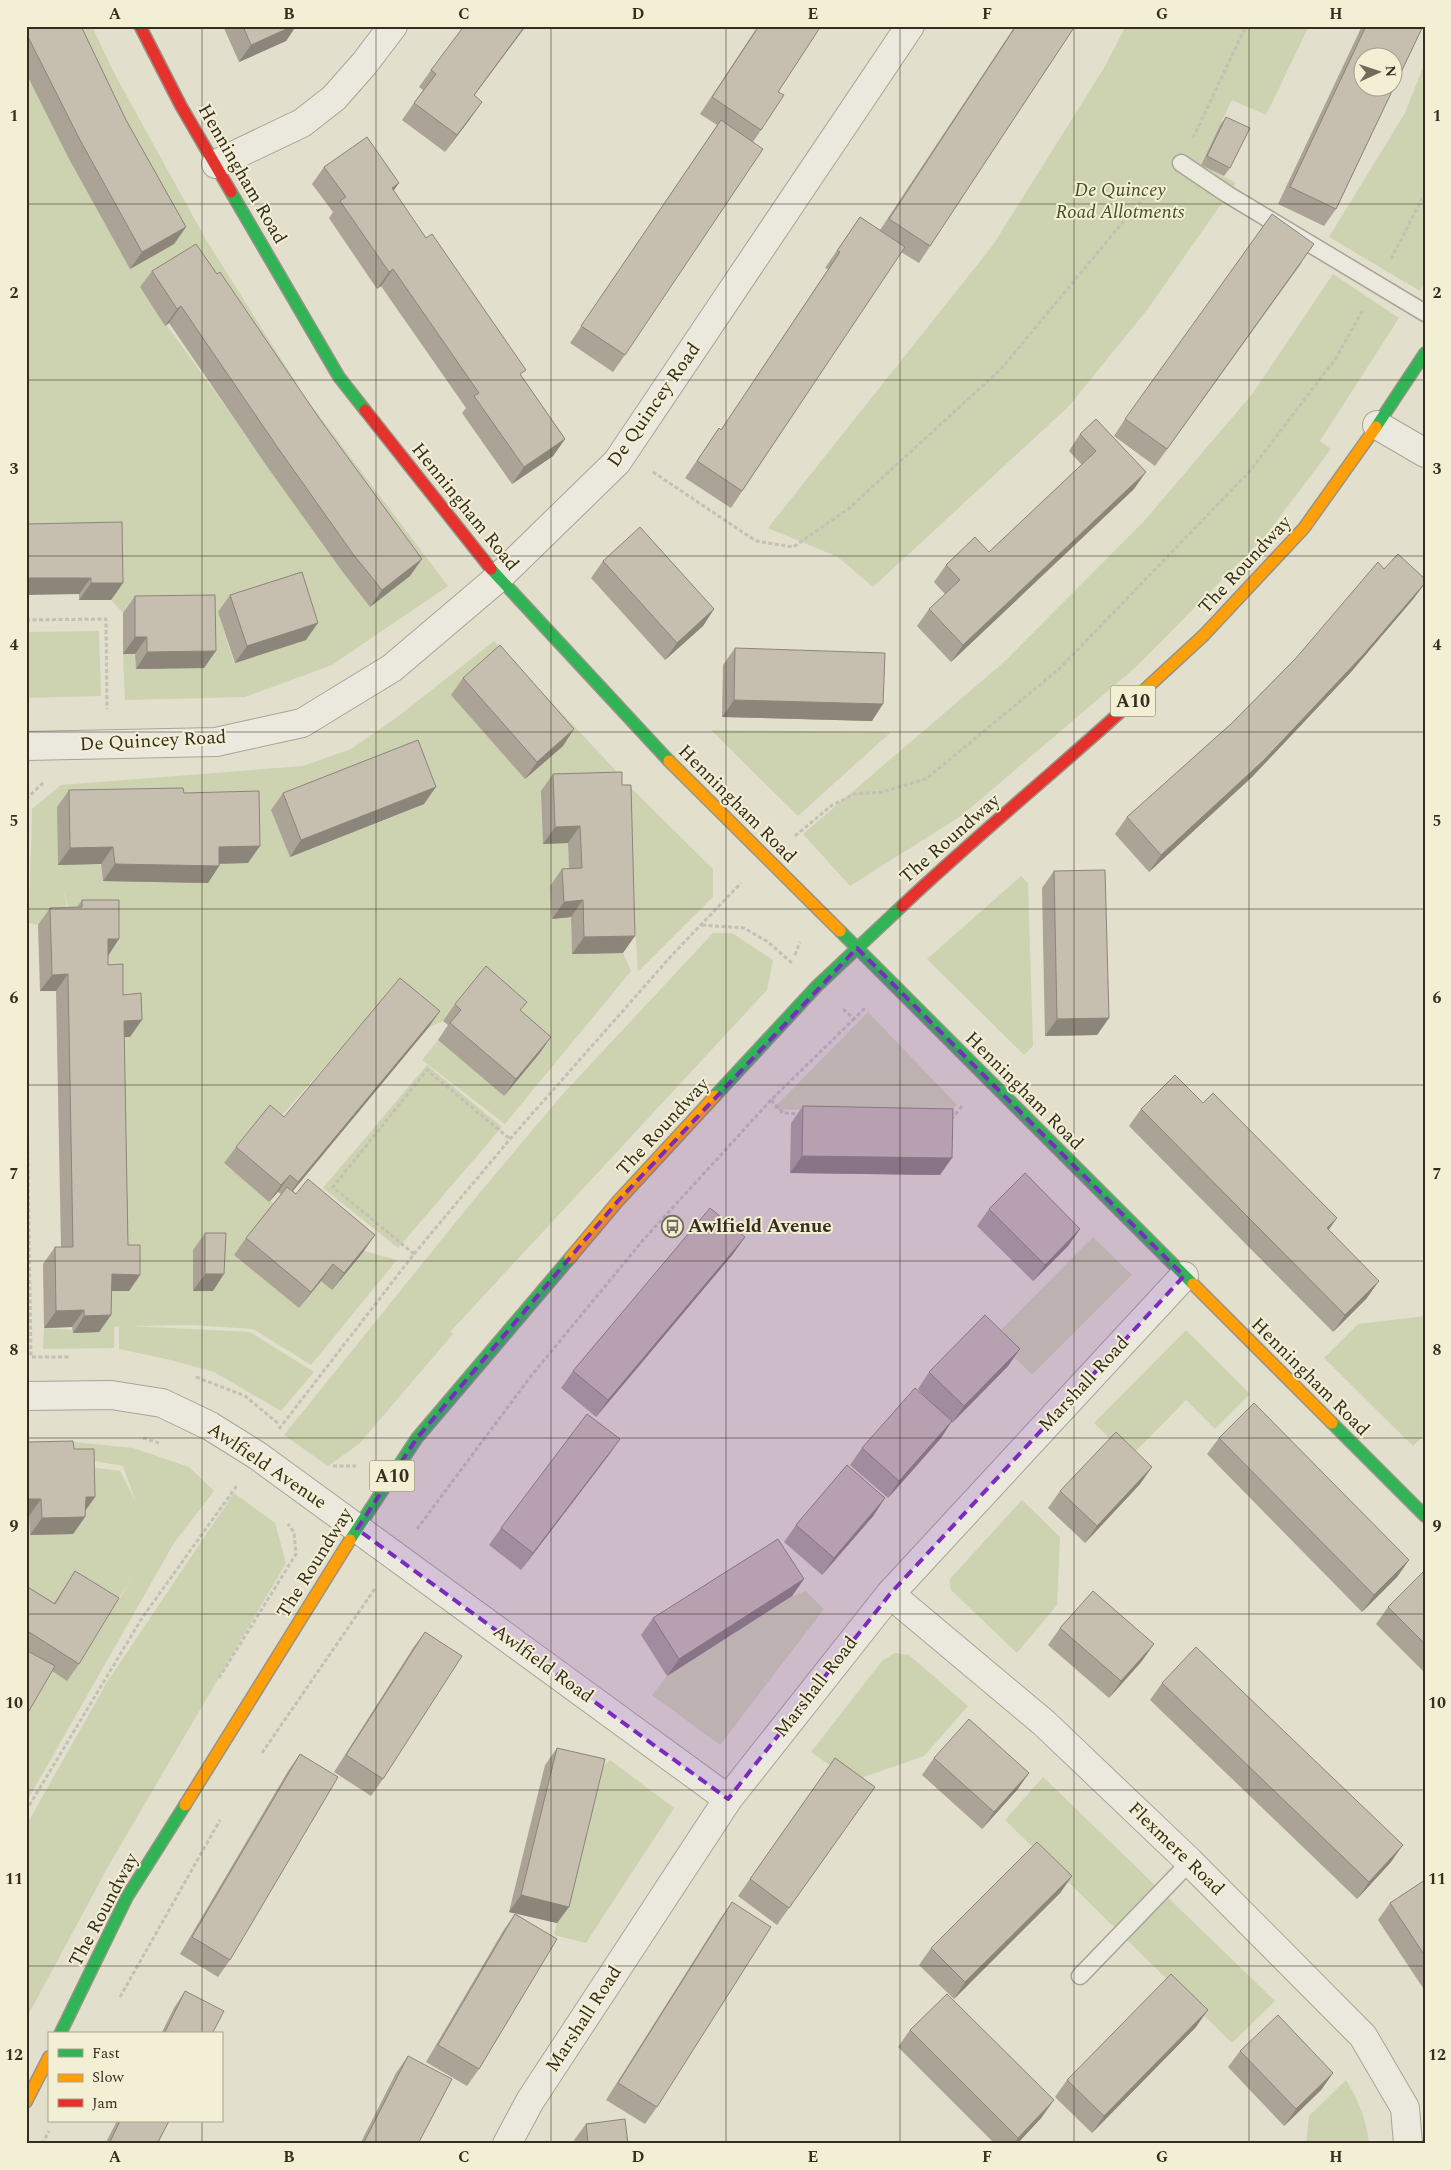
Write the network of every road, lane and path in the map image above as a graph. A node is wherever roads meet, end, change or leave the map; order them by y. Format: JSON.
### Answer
{"nodes":[{"id":1,"x":140,"y":26,"type":"edge"},
{"id":2,"x":393,"y":26,"type":"edge"},
{"id":3,"x":910,"y":26,"type":"edge"},
{"id":4,"x":1246,"y":26,"type":"edge"},
{"id":5,"x":216,"y":164,"type":"junction"},
{"id":6,"x":1181,"y":164,"type":"junction"},
{"id":7,"x":1425,"y":193,"type":"edge"},
{"id":8,"x":1380,"y":286,"type":"junction"},
{"id":9,"x":1425,"y":313,"type":"edge"},
{"id":10,"x":1425,"y":353,"type":"edge"},
{"id":11,"x":1377,"y":425,"type":"junction"},
{"id":12,"x":624,"y":453,"type":"junction"},
{"id":13,"x":1425,"y":453,"type":"edge"},
{"id":14,"x":498,"y":578,"type":"junction"},
{"id":15,"x":26,"y":620,"type":"edge"},
{"id":16,"x":107,"y":714,"type":"dead end"},
{"id":17,"x":26,"y":746,"type":"edge"},
{"id":18,"x":48,"y":778,"type":"dead end"},
{"id":19,"x":26,"y":799,"type":"edge"},
{"id":20,"x":793,"y":838,"type":"dead end"},
{"id":21,"x":742,"y":882,"type":"dead end"},
{"id":22,"x":702,"y":925,"type":"junction"},
{"id":23,"x":796,"y":934,"type":"dead end"},
{"id":24,"x":857,"y":948,"type":"junction"},
{"id":25,"x":836,"y":1004,"type":"dead end"},
{"id":26,"x":868,"y":1006,"type":"dead end"},
{"id":27,"x":854,"y":1019,"type":"junction"},
{"id":28,"x":26,"y":1033,"type":"edge"},
{"id":29,"x":985,"y":1077,"type":"junction"},
{"id":30,"x":771,"y":1100,"type":"junction"},
{"id":31,"x":802,"y":1114,"type":"edge"},
{"id":32,"x":943,"y":1118,"type":"edge"},
{"id":33,"x":510,"y":1139,"type":"junction"},
{"id":34,"x":414,"y":1254,"type":"junction"},
{"id":35,"x":1184,"y":1276,"type":"junction"},
{"id":36,"x":80,"y":1357,"type":"dead end"},
{"id":37,"x":188,"y":1374,"type":"dead end"},
{"id":38,"x":26,"y":1396,"type":"edge"},
{"id":39,"x":281,"y":1426,"type":"junction"},
{"id":40,"x":288,"y":1432,"type":"dead end"},
{"id":41,"x":141,"y":1438,"type":"dead end"},
{"id":42,"x":167,"y":1446,"type":"dead end"},
{"id":43,"x":258,"y":1456,"type":"junction"},
{"id":44,"x":328,"y":1466,"type":"dead end"},
{"id":45,"x":356,"y":1466,"type":"dead end"},
{"id":46,"x":230,"y":1481,"type":"dead end"},
{"id":47,"x":237,"y":1486,"type":"junction"},
{"id":48,"x":244,"y":1490,"type":"dead end"},
{"id":49,"x":1420,"y":1503,"type":"edge"},
{"id":50,"x":283,"y":1520,"type":"dead end"},
{"id":51,"x":357,"y":1529,"type":"junction"},
{"id":52,"x":296,"y":1554,"type":"dead end"},
{"id":53,"x":396,"y":1558,"type":"junction"},
{"id":54,"x":890,"y":1594,"type":"junction"},
{"id":55,"x":262,"y":1754,"type":"dead end"},
{"id":56,"x":728,"y":1799,"type":"junction"},
{"id":57,"x":26,"y":1811,"type":"edge"},
{"id":58,"x":225,"y":1812,"type":"dead end"},
{"id":59,"x":1190,"y":1862,"type":"junction"},
{"id":60,"x":1080,"y":1976,"type":"dead end"},
{"id":61,"x":119,"y":2000,"type":"dead end"},
{"id":62,"x":61,"y":2032,"type":"edge"},
{"id":63,"x":48,"y":2058,"type":"edge"},
{"id":64,"x":26,"y":2102,"type":"edge"},
{"id":65,"x":507,"y":2144,"type":"edge"},
{"id":66,"x":1408,"y":2144,"type":"edge"}],
"edges":[{"from":1,"to":5,"type":"main road","name":"Henningham Road"},
{"from":2,"to":5,"type":"street"},
{"from":3,"to":12,"type":"street","name":"De Quincey Road"},
{"from":4,"to":6,"type":"path"},
{"from":5,"to":14,"type":"main road","name":"Henningham Road"},
{"from":6,"to":8,"type":"lane"},
{"from":6,"to":12,"type":"path"},
{"from":7,"to":8,"type":"path"},
{"from":8,"to":9,"type":"lane"},
{"from":8,"to":20,"type":"path"},
{"from":10,"to":11,"type":"main road","name":"The Roundway","number":"A10"},
{"from":11,"to":13,"type":"street"},
{"from":11,"to":24,"type":"main road","name":"The Roundway","number":"A10"},
{"from":12,"to":14,"type":"street","name":"De Quincey Road"},
{"from":14,"to":17,"type":"street","name":"De Quincey Road"},
{"from":14,"to":24,"type":"main road","name":"Henningham Road"},
{"from":15,"to":16,"type":"path"},
{"from":18,"to":19,"type":"path"},
{"from":21,"to":22,"type":"path"},
{"from":22,"to":23,"type":"path"},
{"from":22,"to":33,"type":"path"},
{"from":24,"to":29,"type":"main road","name":"Henningham Road"},
{"from":24,"to":51,"type":"main road","name":"The Roundway","number":"A10"},
{"from":25,"to":27,"type":"path"},
{"from":26,"to":27,"type":"path"},
{"from":27,"to":30,"type":"path"},
{"from":28,"to":36,"type":"path"},
{"from":29,"to":32,"type":"path"},
{"from":29,"to":35,"type":"main road","name":"Henningham Road"},
{"from":30,"to":31,"type":"path"},
{"from":30,"to":53,"type":"path"},
{"from":33,"to":34,"type":"path"},
{"from":33,"to":34,"type":"path"},
{"from":34,"to":39,"type":"path"},
{"from":35,"to":49,"type":"main road","name":"Henningham Road"},
{"from":35,"to":54,"type":"street","name":"Marshall Road"},
{"from":37,"to":39,"type":"path"},
{"from":38,"to":43,"type":"street","name":"Awlfield Avenue"},
{"from":39,"to":40,"type":"path"},
{"from":39,"to":43,"type":"path"},
{"from":41,"to":42,"type":"path"},
{"from":43,"to":47,"type":"path"},
{"from":43,"to":51,"type":"street","name":"Awlfield Avenue"},
{"from":44,"to":45,"type":"path"},
{"from":46,"to":47,"type":"path"},
{"from":47,"to":48,"type":"path"},
{"from":47,"to":57,"type":"path"},
{"from":50,"to":52,"type":"path"},
{"from":51,"to":53,"type":"street","name":"Awlfield Road"},
{"from":51,"to":62,"type":"main road","name":"The Roundway","number":"A10"},
{"from":53,"to":55,"type":"path"},
{"from":53,"to":56,"type":"street","name":"Awlfield Road"},
{"from":54,"to":56,"type":"street","name":"Marshall Road"},
{"from":54,"to":59,"type":"street","name":"Flexmere Road"},
{"from":56,"to":65,"type":"street","name":"Marshall Road"},
{"from":58,"to":61,"type":"path"},
{"from":59,"to":60,"type":"lane"},
{"from":59,"to":66,"type":"street","name":"Flexmere Road"},
{"from":63,"to":64,"type":"main road"}]}
